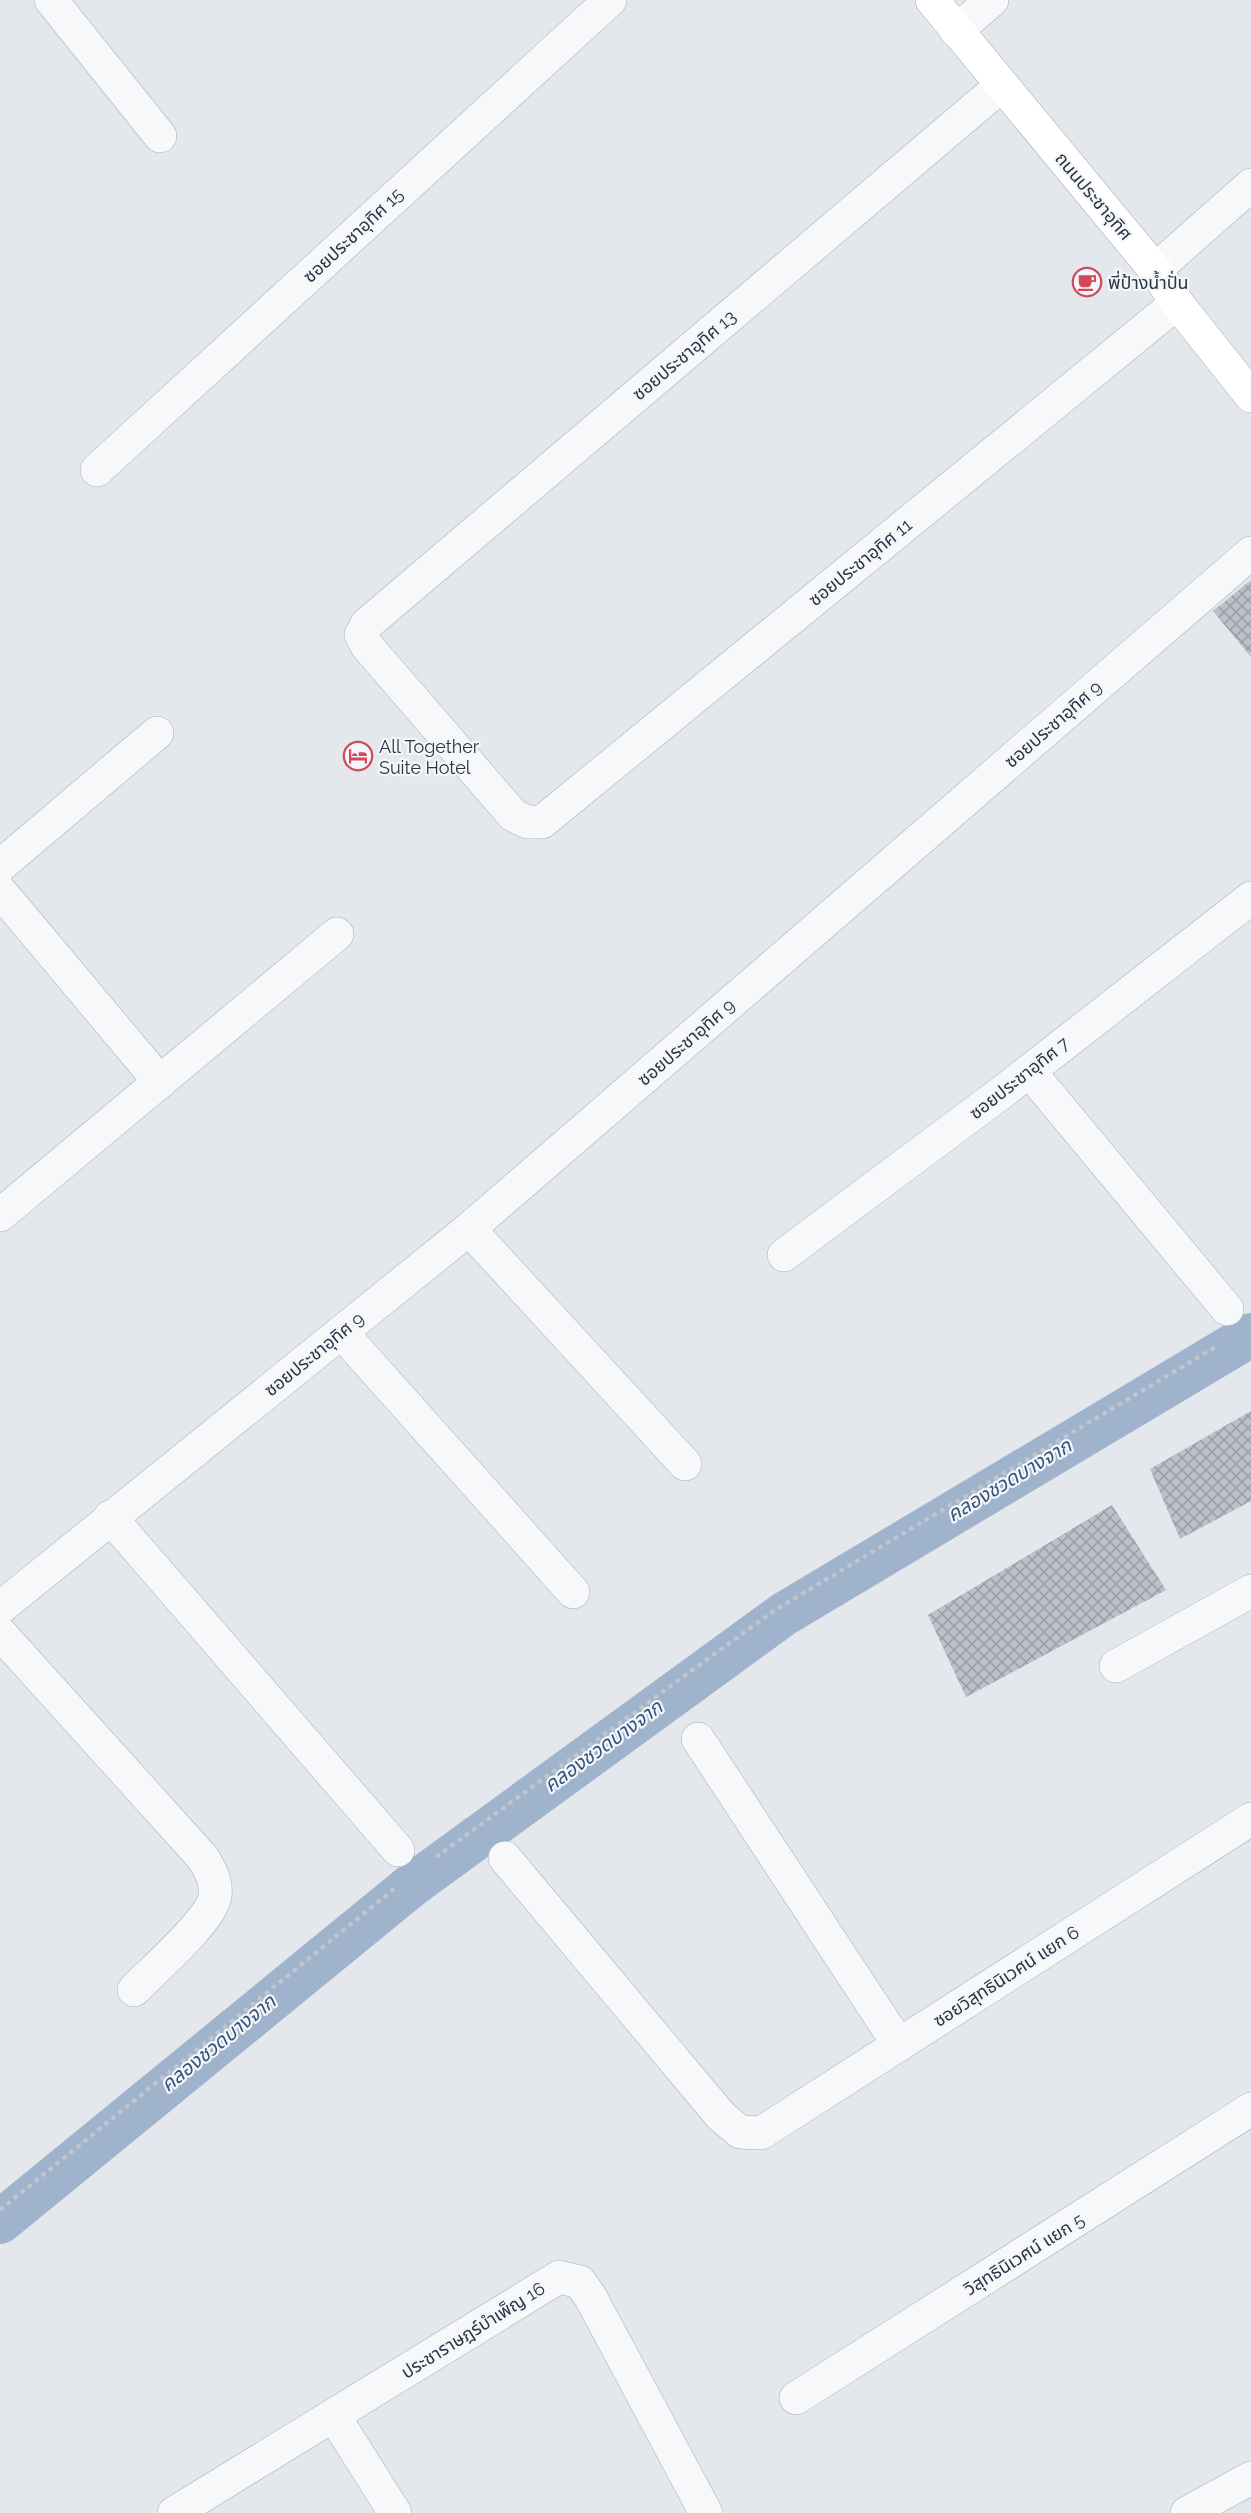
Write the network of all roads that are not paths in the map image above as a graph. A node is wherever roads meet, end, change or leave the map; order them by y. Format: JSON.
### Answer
{"nodes":[{"id":1,"x":51,"y":0,"type":"edge"},
{"id":2,"x":610,"y":0,"type":"edge"},
{"id":3,"x":932,"y":0,"type":"edge"},
{"id":4,"x":992,"y":0,"type":"edge"},
{"id":5,"x":956,"y":32,"type":"junction"},
{"id":6,"x":1001,"y":86,"type":"junction"},
{"id":7,"x":160,"y":136,"type":"dead end"},
{"id":8,"x":1251,"y":185,"type":"edge"},
{"id":9,"x":1155,"y":270,"type":"junction"},
{"id":10,"x":1177,"y":303,"type":"junction"},
{"id":11,"x":1251,"y":396,"type":"edge"},
{"id":12,"x":97,"y":470,"type":"dead end"},
{"id":13,"x":1251,"y":553,"type":"edge"},
{"id":14,"x":157,"y":733,"type":"dead end"},
{"id":15,"x":542,"y":822,"type":"joint"},
{"id":16,"x":0,"y":866,"type":"edge"},
{"id":17,"x":0,"y":891,"type":"edge"},
{"id":18,"x":1251,"y":898,"type":"edge"},
{"id":19,"x":337,"y":934,"type":"dead end"},
{"id":20,"x":1029,"y":1071,"type":"junction"},
{"id":21,"x":160,"y":1082,"type":"junction"},
{"id":22,"x":0,"y":1215,"type":"edge"},
{"id":23,"x":469,"y":1229,"type":"junction"},
{"id":24,"x":784,"y":1255,"type":"dead end"},
{"id":25,"x":1227,"y":1309,"type":"dead end"},
{"id":26,"x":340,"y":1332,"type":"junction"},
{"id":27,"x":685,"y":1464,"type":"dead end"},
{"id":28,"x":110,"y":1517,"type":"junction"},
{"id":29,"x":1251,"y":1591,"type":"edge"},
{"id":30,"x":573,"y":1592,"type":"dead end"},
{"id":31,"x":0,"y":1608,"type":"edge"},
{"id":32,"x":0,"y":1633,"type":"edge"},
{"id":33,"x":1116,"y":1666,"type":"dead end"},
{"id":34,"x":698,"y":1739,"type":"dead end"},
{"id":35,"x":1251,"y":1819,"type":"edge"},
{"id":36,"x":398,"y":1850,"type":"dead end"},
{"id":37,"x":505,"y":1858,"type":"dead end"},
{"id":38,"x":134,"y":1990,"type":"dead end"},
{"id":39,"x":899,"y":2045,"type":"junction"},
{"id":40,"x":1251,"y":2109,"type":"edge"},
{"id":41,"x":796,"y":2398,"type":"dead end"},
{"id":42,"x":334,"y":2416,"type":"junction"},
{"id":43,"x":1251,"y":2478,"type":"edge"},
{"id":44,"x":174,"y":2513,"type":"edge"},
{"id":45,"x":395,"y":2513,"type":"edge"},
{"id":46,"x":706,"y":2513,"type":"edge"},
{"id":47,"x":1187,"y":2513,"type":"edge"}],
"edges":[{"from":1,"to":7,"type":"street"},
{"from":2,"to":12,"type":"street","name":"ซอยประชาอุทิศ 15"},
{"from":3,"to":5,"type":"main road","name":"ถนนประชาอุทิศ"},
{"from":4,"to":5,"type":"street"},
{"from":5,"to":6,"type":"main road","name":"ถนนประชาอุทิศ"},
{"from":6,"to":9,"type":"main road","name":"ถนนประชาอุทิศ"},
{"from":6,"to":15,"type":"street","name":"ซอยประชาอุทิศ 13"},
{"from":8,"to":9,"type":"street"},
{"from":9,"to":10,"type":"main road","name":"ถนนประชาอุทิศ"},
{"from":10,"to":11,"type":"main road","name":"ถนนประชาอุทิศ"},
{"from":10,"to":15,"type":"street","name":"ซอยประชาอุทิศ 11"},
{"from":13,"to":23,"type":"street","name":"ซอยประชาอุทิศ 9"},
{"from":14,"to":16,"type":"street"},
{"from":17,"to":21,"type":"street"},
{"from":18,"to":20,"type":"street","name":"ซอยประชาอุทิศ 7"},
{"from":19,"to":21,"type":"street"},
{"from":20,"to":24,"type":"street","name":"ซอยประชาอุทิศ 7"},
{"from":20,"to":25,"type":"street"},
{"from":21,"to":22,"type":"street"},
{"from":23,"to":26,"type":"street","name":"ซอยประชาอุทิศ 9"},
{"from":23,"to":27,"type":"street"},
{"from":26,"to":28,"type":"street","name":"ซอยประชาอุทิศ 9"},
{"from":26,"to":30,"type":"street"},
{"from":28,"to":31,"type":"street","name":"ซอยประชาอุทิศ 9"},
{"from":28,"to":36,"type":"street"},
{"from":29,"to":33,"type":"street"},
{"from":32,"to":38,"type":"street"},
{"from":34,"to":39,"type":"street"},
{"from":35,"to":39,"type":"street","name":"ซอยวิสุทธินิเวศน์ แยก 6"},
{"from":37,"to":39,"type":"street","name":"ซอยวิสุทธินิเวศน์ แยก 6"},
{"from":40,"to":41,"type":"street","name":"วิสุทธินิเวศน์ แยก 5"},
{"from":42,"to":44,"type":"street","name":"ประชาราษฎร์บำเพ็ญ 16"},
{"from":42,"to":45,"type":"street"},
{"from":42,"to":46,"type":"street","name":"ประชาราษฎร์บำเพ็ญ 16"},
{"from":43,"to":47,"type":"street"}]}
